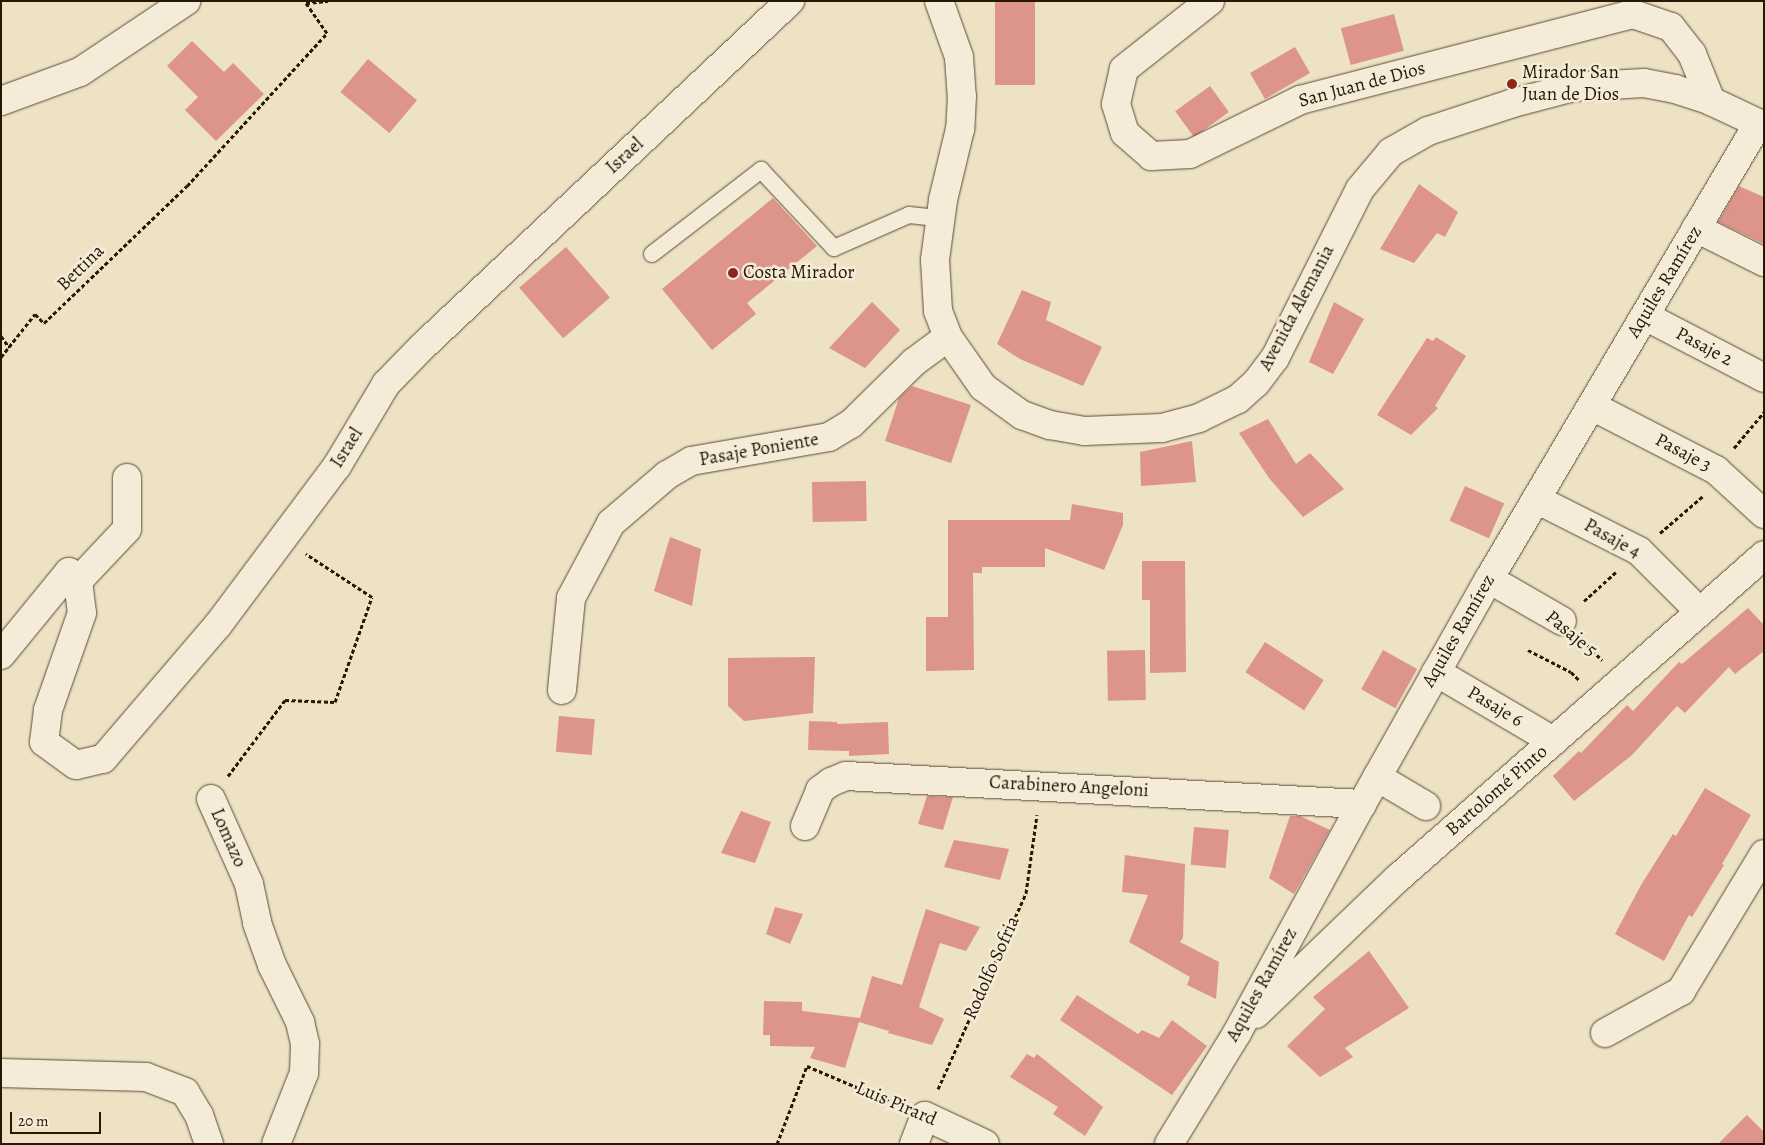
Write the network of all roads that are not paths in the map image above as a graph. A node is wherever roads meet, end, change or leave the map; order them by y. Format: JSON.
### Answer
{"nodes":[{"id":1,"x":186,"y":1,"type":"edge"},
{"id":2,"x":790,"y":1,"type":"edge"},
{"id":3,"x":939,"y":1,"type":"edge"},
{"id":4,"x":1210,"y":1,"type":"edge"},
{"id":5,"x":1,"y":101,"type":"edge"},
{"id":6,"x":1711,"y":101,"type":"junction"},
{"id":7,"x":1761,"y":125,"type":"edge"},
{"id":8,"x":940,"y":218,"type":"junction"},
{"id":9,"x":1696,"y":228,"type":"junction"},
{"id":10,"x":652,"y":254,"type":"dead end"},
{"id":11,"x":1764,"y":262,"type":"edge"},
{"id":12,"x":1645,"y":316,"type":"junction"},
{"id":13,"x":948,"y":337,"type":"junction"},
{"id":14,"x":1764,"y":378,"type":"edge"},
{"id":15,"x":1592,"y":406,"type":"junction"},
{"id":16,"x":127,"y":478,"type":"dead end"},
{"id":17,"x":1536,"y":499,"type":"junction"},
{"id":18,"x":1764,"y":514,"type":"edge"},
{"id":19,"x":1764,"y":555,"type":"edge"},
{"id":20,"x":1489,"y":579,"type":"junction"},
{"id":21,"x":78,"y":581,"type":"junction"},
{"id":22,"x":1700,"y":612,"type":"junction"},
{"id":23,"x":1562,"y":621,"type":"road end"},
{"id":24,"x":1,"y":655,"type":"edge"},
{"id":25,"x":1436,"y":672,"type":"junction"},
{"id":26,"x":562,"y":690,"type":"dead end"},
{"id":27,"x":1554,"y":741,"type":"junction"},
{"id":28,"x":1377,"y":777,"type":"junction"},
{"id":29,"x":211,"y":799,"type":"road end"},
{"id":30,"x":1362,"y":804,"type":"junction"},
{"id":31,"x":1426,"y":806,"type":"dead end"},
{"id":32,"x":805,"y":826,"type":"dead end"},
{"id":33,"x":1764,"y":854,"type":"edge"},
{"id":34,"x":1237,"y":1033,"type":"junction"},
{"id":35,"x":1605,"y":1033,"type":"dead end"},
{"id":36,"x":1,"y":1073,"type":"edge"},
{"id":37,"x":209,"y":1144,"type":"edge"},
{"id":38,"x":276,"y":1144,"type":"edge"},
{"id":39,"x":914,"y":1144,"type":"edge"},
{"id":40,"x":985,"y":1144,"type":"edge"},
{"id":41,"x":1169,"y":1144,"type":"edge"}],
"edges":[{"from":1,"to":5,"type":"street"},
{"from":2,"to":21,"type":"street","name":"Israel"},
{"from":3,"to":8,"type":"street","name":"Avenida Alemania"},
{"from":4,"to":6,"type":"street","name":"San Juan de Dios"},
{"from":6,"to":7,"type":"street","name":"Avenida Alemania"},
{"from":6,"to":13,"type":"street","name":"Avenida Alemania"},
{"from":7,"to":9,"type":"street","name":"Aquiles Ramírez"},
{"from":8,"to":10,"type":"lane"},
{"from":8,"to":13,"type":"street","name":"Avenida Alemania"},
{"from":9,"to":11,"type":"street"},
{"from":9,"to":12,"type":"street","name":"Aquiles Ramírez"},
{"from":12,"to":14,"type":"street","name":"Pasaje 2"},
{"from":12,"to":15,"type":"street","name":"Aquiles Ramírez"},
{"from":13,"to":26,"type":"street","name":"Pasaje Poniente"},
{"from":15,"to":17,"type":"street","name":"Aquiles Ramírez"},
{"from":15,"to":18,"type":"street","name":"Pasaje 3"},
{"from":16,"to":21,"type":"street"},
{"from":17,"to":20,"type":"street","name":"Aquiles Ramírez"},
{"from":17,"to":22,"type":"street","name":"Pasaje 4"},
{"from":19,"to":22,"type":"street","name":"Bartolomé Pinto"},
{"from":20,"to":23,"type":"street","name":"Pasaje 5"},
{"from":20,"to":25,"type":"street","name":"Aquiles Ramírez"},
{"from":21,"to":24,"type":"street"},
{"from":22,"to":27,"type":"street","name":"Bartolomé Pinto"},
{"from":25,"to":27,"type":"street","name":"Pasaje 6"},
{"from":25,"to":28,"type":"street","name":"Aquiles Ramírez"},
{"from":27,"to":34,"type":"street","name":"Bartolomé Pinto"},
{"from":28,"to":30,"type":"street","name":"Aquiles Ramírez"},
{"from":28,"to":31,"type":"street"},
{"from":29,"to":38,"type":"street","name":"Lomazo"},
{"from":30,"to":32,"type":"street","name":"Carabinero Angeloni"},
{"from":30,"to":34,"type":"street","name":"Aquiles Ramírez"},
{"from":33,"to":35,"type":"street"},
{"from":34,"to":41,"type":"street","name":"Aquiles Ramírez"},
{"from":36,"to":37,"type":"street"},
{"from":39,"to":40,"type":"street","name":"Luis Pirard"}]}
